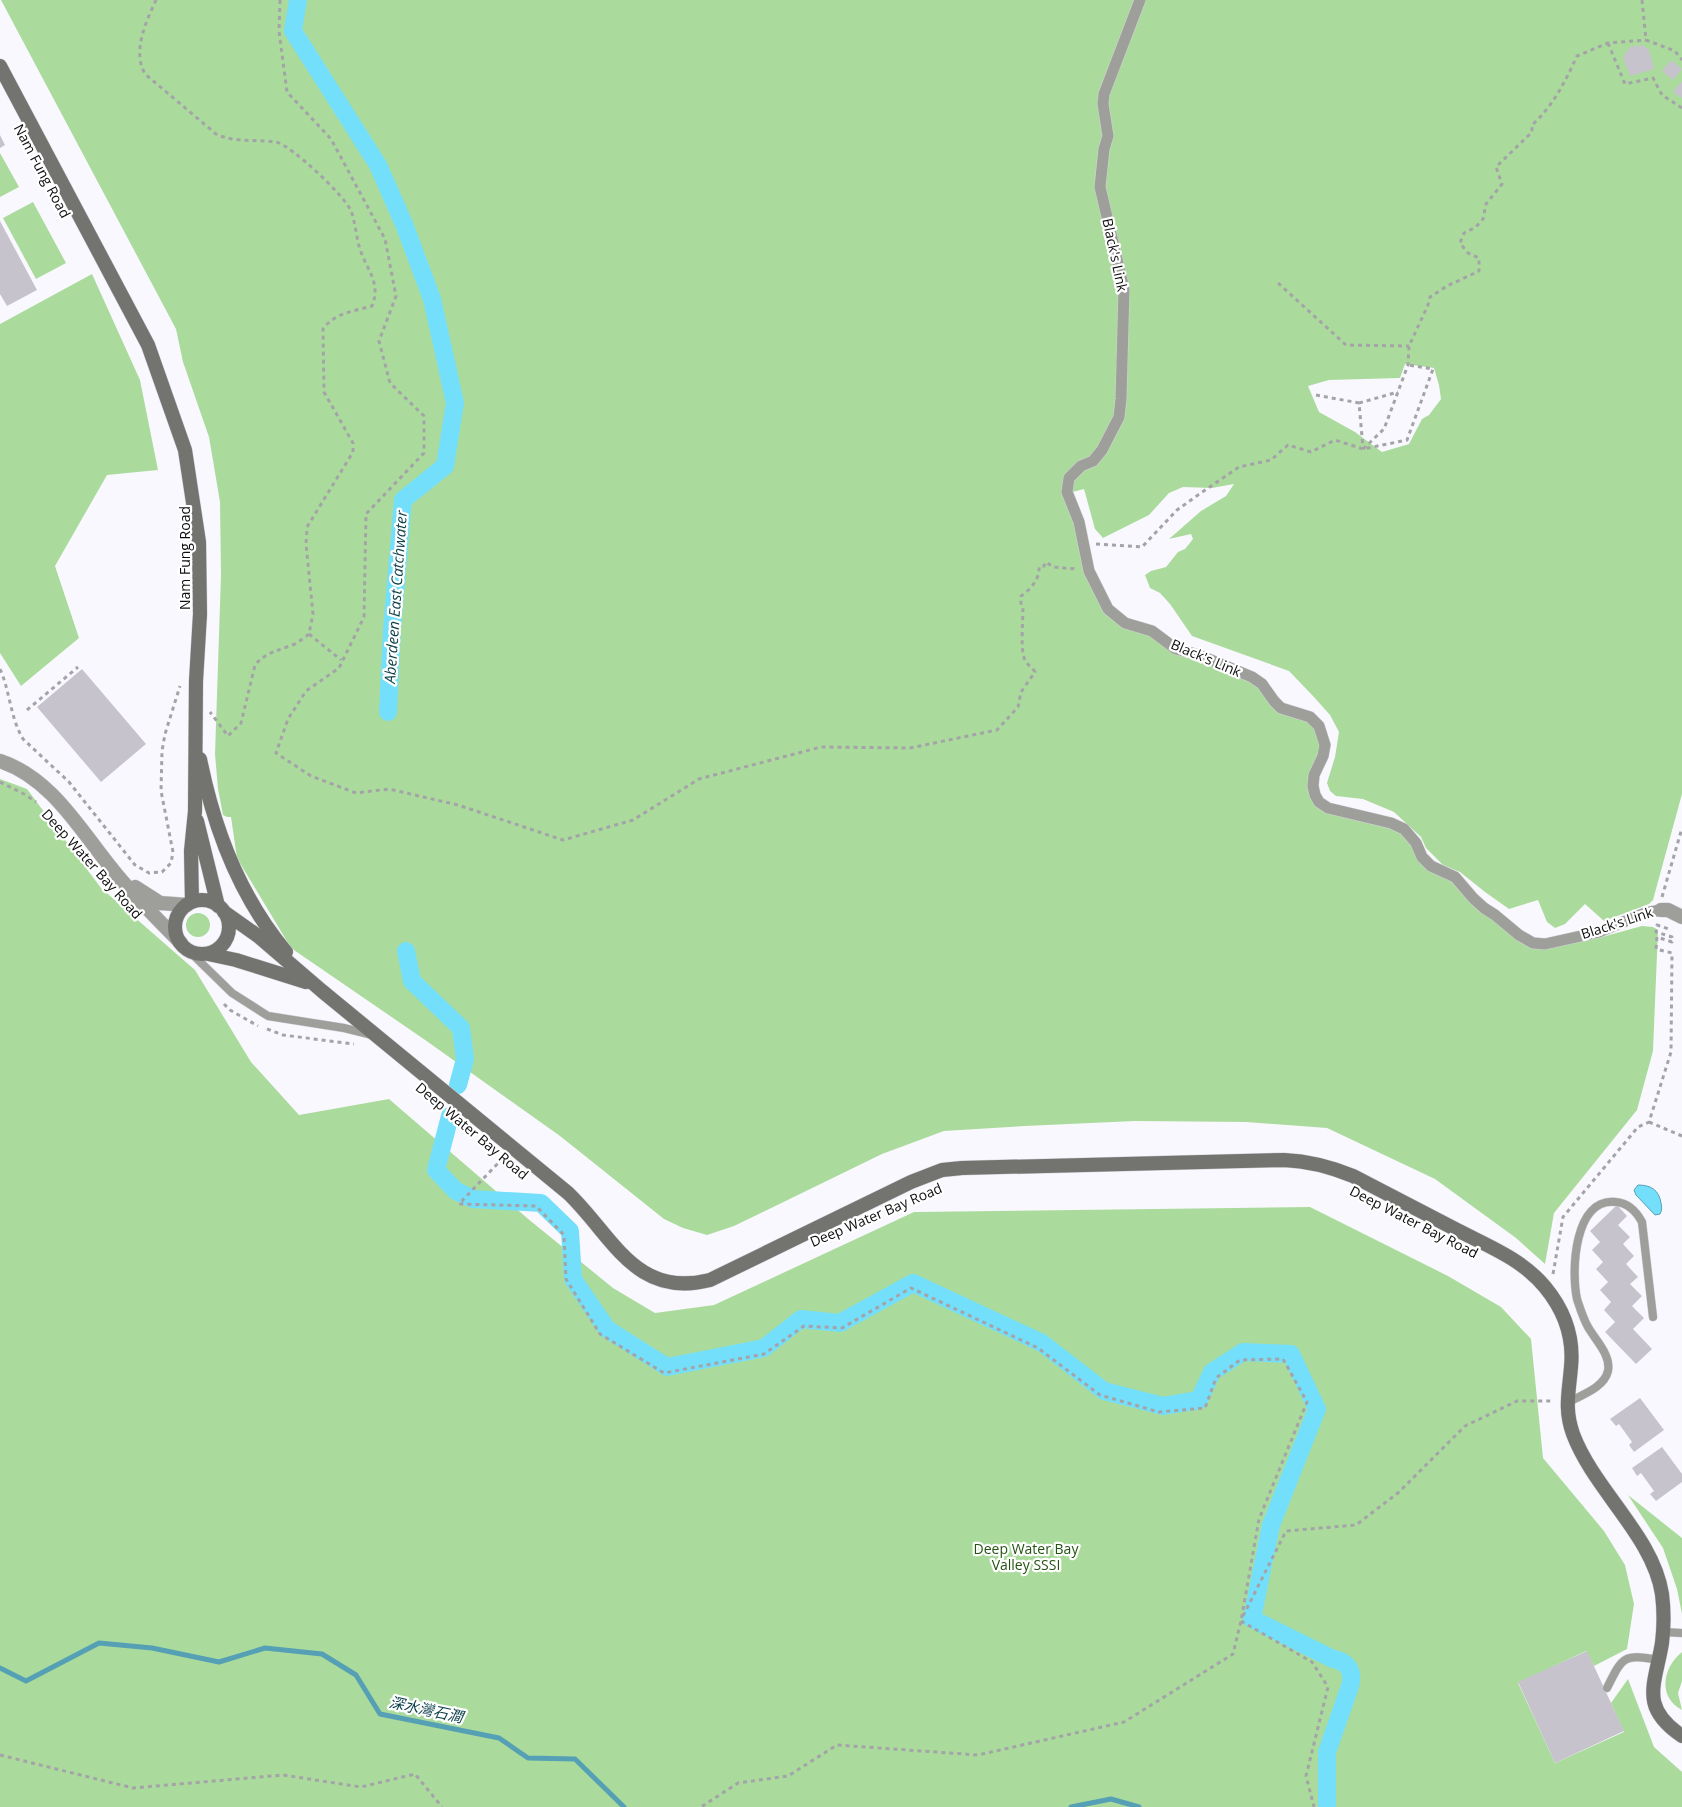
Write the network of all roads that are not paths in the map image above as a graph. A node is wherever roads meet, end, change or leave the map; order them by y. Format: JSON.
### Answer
{"nodes":[{"id":1,"x":1140,"y":0,"type":"edge"},
{"id":2,"x":0,"y":66,"type":"edge"},
{"id":3,"x":195,"y":731,"type":"junction"},
{"id":4,"x":0,"y":761,"type":"edge"},
{"id":5,"x":195,"y":811,"type":"junction"},
{"id":6,"x":118,"y":876,"type":"junction"},
{"id":7,"x":190,"y":904,"type":"junction"},
{"id":8,"x":221,"y":909,"type":"junction"},
{"id":9,"x":1661,"y":910,"type":"joint"},
{"id":10,"x":1682,"y":917,"type":"edge"},
{"id":11,"x":184,"y":946,"type":"junction"},
{"id":12,"x":208,"y":954,"type":"junction"},
{"id":13,"x":314,"y":984,"type":"junction"},
{"id":14,"x":379,"y":1037,"type":"junction"},
{"id":15,"x":1653,"y":1317,"type":"dead end"},
{"id":16,"x":1559,"y":1404,"type":"junction"},
{"id":17,"x":1663,"y":1632,"type":"junction"},
{"id":18,"x":1682,"y":1633,"type":"edge"},
{"id":19,"x":1658,"y":1660,"type":"junction"},
{"id":20,"x":1607,"y":1688,"type":"dead end"},
{"id":21,"x":1682,"y":1736,"type":"edge"}],
"edges":[{"from":1,"to":9,"type":"street","name":"Black's Link"},
{"from":2,"to":3,"type":"main road","name":"Nam Fung Road"},
{"from":3,"to":5,"type":"main road","name":"Nam Fung Road"},
{"from":3,"to":13,"type":"main road"},
{"from":4,"to":6,"type":"street","name":"Deep Water Bay Road"},
{"from":5,"to":7,"type":"main road","name":"Nam Fung Road"},
{"from":5,"to":8,"type":"main road","name":"Nam Fung Road"},
{"from":6,"to":7,"type":"street","name":"Deep Water Bay Road"},
{"from":6,"to":11,"type":"street","name":"Deep Water Bay Road"},
{"from":7,"to":8,"type":"main road"},
{"from":7,"to":11,"type":"main road"},
{"from":8,"to":12,"type":"main road"},
{"from":8,"to":13,"type":"main road","name":"Deep Water Bay Road"},
{"from":9,"to":10,"type":"street","name":"Black's Link"},
{"from":11,"to":12,"type":"main road"},
{"from":11,"to":14,"type":"lane","name":"Deep Water Bay Road"},
{"from":12,"to":13,"type":"main road","name":"Deep Water Bay Road"},
{"from":13,"to":14,"type":"main road","name":"Deep Water Bay Road"},
{"from":14,"to":16,"type":"main road","name":"Deep Water Bay Road"},
{"from":15,"to":16,"type":"lane"},
{"from":16,"to":17,"type":"main road","name":"Deep Water Bay Road"},
{"from":17,"to":18,"type":"lane"},
{"from":17,"to":19,"type":"main road","name":"Deep Water Bay Road"},
{"from":19,"to":20,"type":"lane"},
{"from":19,"to":21,"type":"main road","name":"Deep Water Bay Road"}]}
